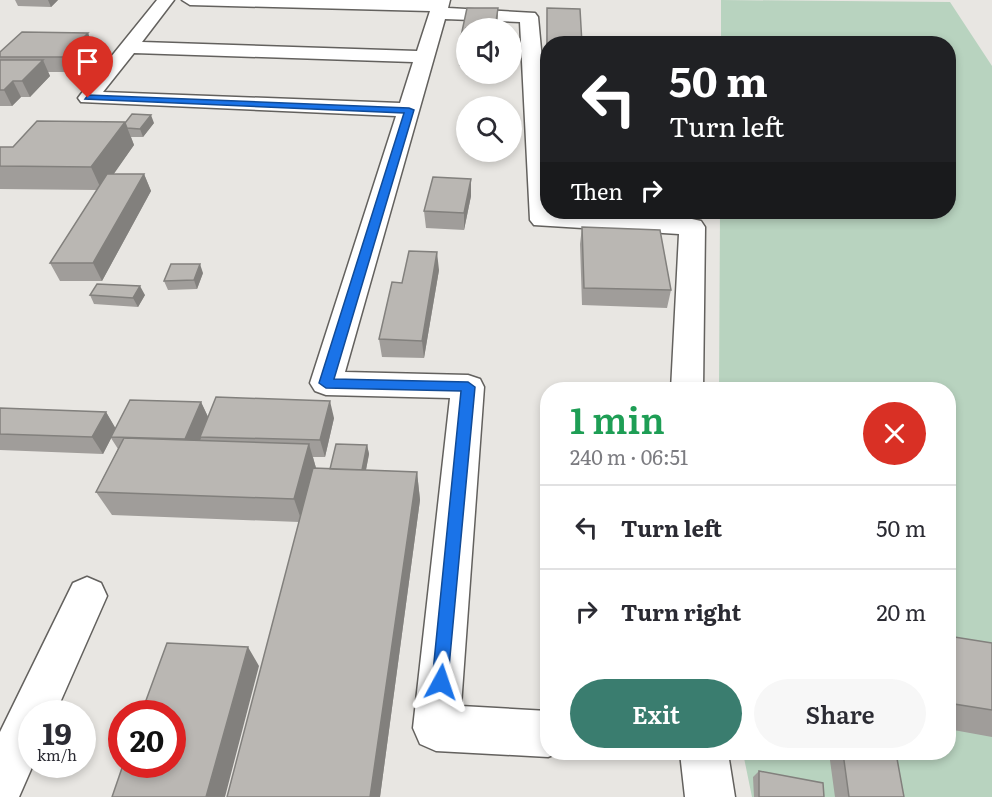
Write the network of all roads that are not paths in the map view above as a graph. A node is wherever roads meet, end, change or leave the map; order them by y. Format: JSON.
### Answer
{"nodes":[{"id":1,"x":166,"y":0,"type":"edge"},
{"id":2,"x":190,"y":0,"type":"edge"},
{"id":3,"x":441,"y":6,"type":"edge"},
{"id":4,"x":129,"y":47,"type":"junction"},
{"id":5,"x":426,"y":57,"type":"junction"},
{"id":6,"x":409,"y":110,"type":"junction"},
{"id":7,"x":540,"y":176,"type":"edge"},
{"id":8,"x":543,"y":219,"type":"edge"},
{"id":9,"x":687,"y":382,"type":"edge"},
{"id":10,"x":87,"y":596,"type":"dead end"},
{"id":11,"x":39,"y":700,"type":"edge"},
{"id":12,"x":540,"y":734,"type":"edge"},
{"id":13,"x":18,"y":745,"type":"edge"},
{"id":14,"x":705,"y":760,"type":"edge"},
{"id":15,"x":0,"y":784,"type":"edge"},
{"id":16,"x":710,"y":797,"type":"edge"}],
"edges":[{"from":1,"to":4,"type":"lane"},
{"from":2,"to":3,"type":"lane"},
{"from":3,"to":5,"type":"lane"},
{"from":3,"to":7,"type":"lane"},
{"from":4,"to":5,"type":"lane"},
{"from":4,"to":6,"type":"lane"},
{"from":5,"to":6,"type":"lane"},
{"from":6,"to":12,"type":"lane"},
{"from":8,"to":9,"type":"lane"},
{"from":10,"to":11,"type":"lane"},
{"from":13,"to":15,"type":"lane"},
{"from":14,"to":16,"type":"lane"}]}
